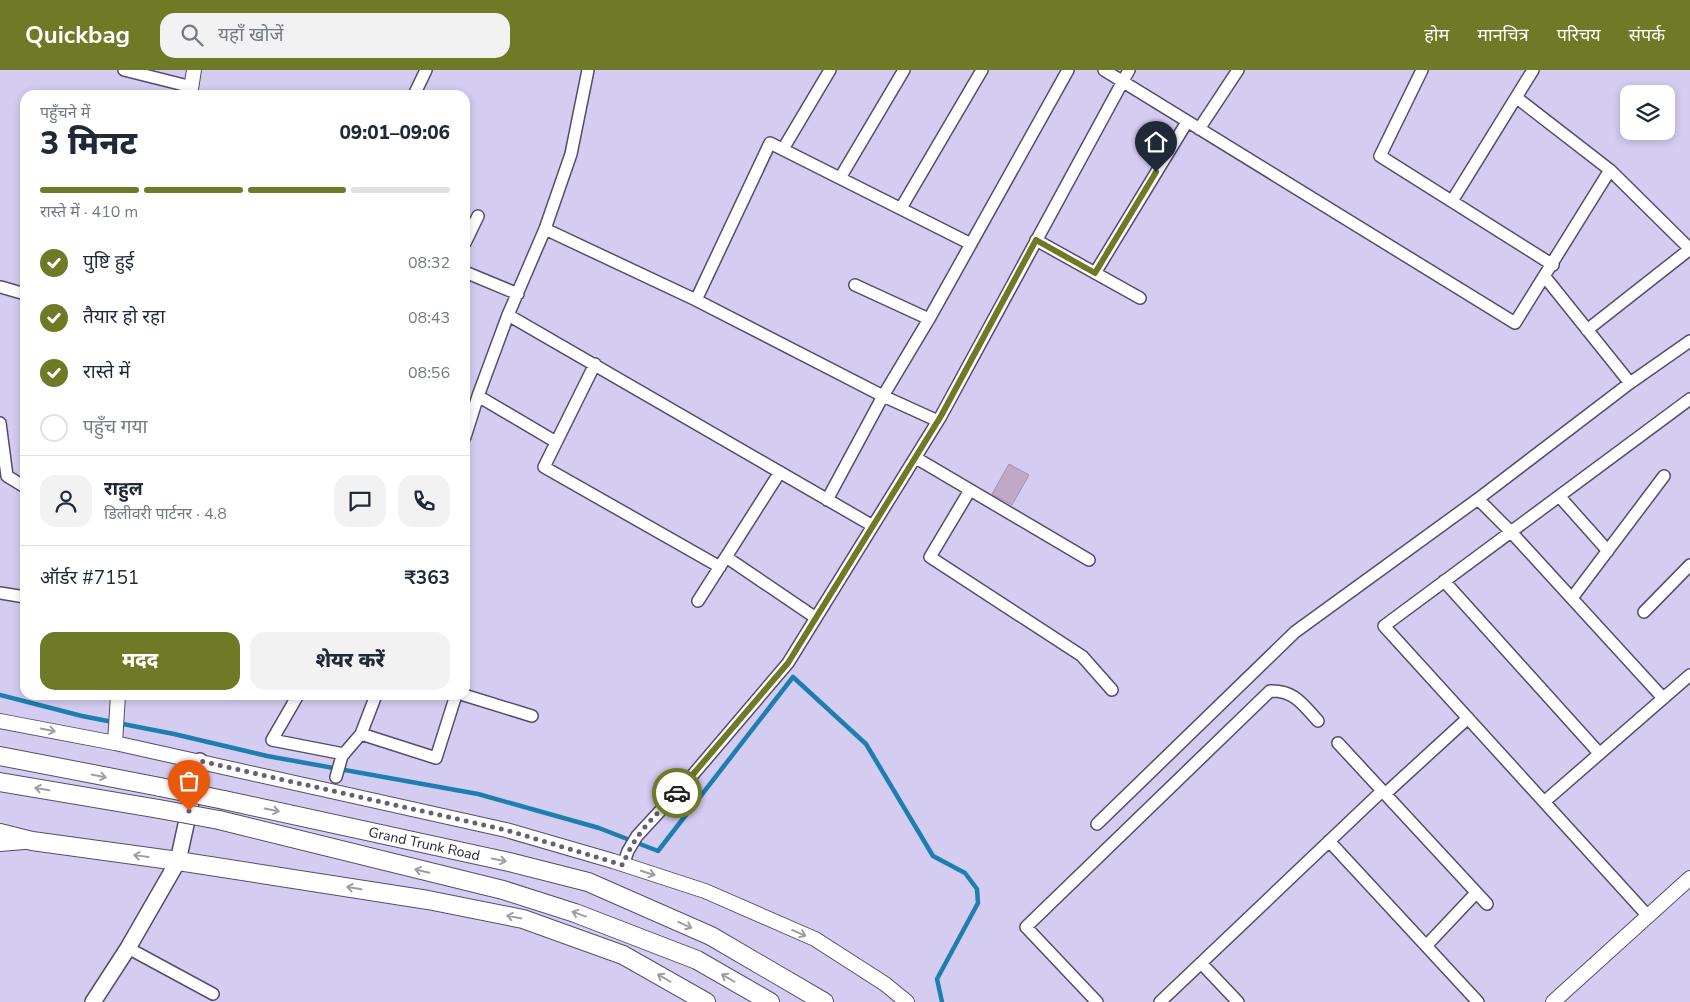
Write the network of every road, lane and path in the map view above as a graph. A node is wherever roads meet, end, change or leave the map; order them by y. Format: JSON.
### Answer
{"nodes":[{"id":1,"x":124,"y":70,"type":"edge"},
{"id":2,"x":194,"y":70,"type":"edge"},
{"id":3,"x":426,"y":70,"type":"edge"},
{"id":4,"x":588,"y":70,"type":"edge"},
{"id":5,"x":830,"y":70,"type":"edge"},
{"id":6,"x":904,"y":70,"type":"edge"},
{"id":7,"x":982,"y":70,"type":"edge"},
{"id":8,"x":1068,"y":70,"type":"edge"},
{"id":9,"x":1104,"y":70,"type":"edge"},
{"id":10,"x":1129,"y":70,"type":"edge"},
{"id":11,"x":1238,"y":70,"type":"edge"},
{"id":12,"x":1422,"y":70,"type":"edge"},
{"id":13,"x":1533,"y":70,"type":"edge"},
{"id":14,"x":1122,"y":82,"type":"junction"},
{"id":15,"x":188,"y":90,"type":"edge"},
{"id":16,"x":191,"y":90,"type":"edge"},
{"id":17,"x":416,"y":90,"type":"edge"},
{"id":18,"x":1517,"y":98,"type":"junction"},
{"id":19,"x":1187,"y":122,"type":"junction"},
{"id":20,"x":1199,"y":129,"type":"junction"},
{"id":21,"x":783,"y":149,"type":"junction"},
{"id":22,"x":1610,"y":170,"type":"junction"},
{"id":23,"x":840,"y":178,"type":"junction"},
{"id":24,"x":1452,"y":201,"type":"junction"},
{"id":25,"x":901,"y":208,"type":"junction"},
{"id":26,"x":478,"y":216,"type":"dead end"},
{"id":27,"x":545,"y":229,"type":"junction"},
{"id":28,"x":470,"y":233,"type":"edge"},
{"id":29,"x":1036,"y":240,"type":"junction"},
{"id":30,"x":971,"y":244,"type":"junction"},
{"id":31,"x":1690,"y":249,"type":"edge"},
{"id":32,"x":1553,"y":265,"type":"junction"},
{"id":33,"x":1095,"y":273,"type":"junction"},
{"id":34,"x":470,"y":274,"type":"edge"},
{"id":35,"x":1545,"y":277,"type":"junction"},
{"id":36,"x":855,"y":285,"type":"dead end"},
{"id":37,"x":1,"y":287,"type":"edge"},
{"id":38,"x":20,"y":293,"type":"edge"},
{"id":39,"x":518,"y":294,"type":"junction"},
{"id":40,"x":1140,"y":298,"type":"dead end"},
{"id":41,"x":696,"y":300,"type":"junction"},
{"id":42,"x":508,"y":315,"type":"junction"},
{"id":43,"x":929,"y":320,"type":"junction"},
{"id":44,"x":1587,"y":330,"type":"junction"},
{"id":45,"x":1690,"y":341,"type":"edge"},
{"id":46,"x":595,"y":364,"type":"junction"},
{"id":47,"x":1630,"y":383,"type":"junction"},
{"id":48,"x":478,"y":396,"type":"junction"},
{"id":49,"x":883,"y":396,"type":"junction"},
{"id":50,"x":1690,"y":399,"type":"edge"},
{"id":51,"x":470,"y":421,"type":"edge"},
{"id":52,"x":938,"y":421,"type":"junction"},
{"id":53,"x":0,"y":423,"type":"edge"},
{"id":54,"x":556,"y":442,"type":"junction"},
{"id":55,"x":916,"y":458,"type":"junction"},
{"id":56,"x":780,"y":472,"type":"junction"},
{"id":57,"x":1664,"y":476,"type":"dead end"},
{"id":58,"x":20,"y":484,"type":"edge"},
{"id":59,"x":970,"y":490,"type":"junction"},
{"id":60,"x":1559,"y":496,"type":"junction"},
{"id":61,"x":1478,"y":499,"type":"junction"},
{"id":62,"x":827,"y":500,"type":"junction"},
{"id":63,"x":873,"y":526,"type":"junction"},
{"id":64,"x":1511,"y":532,"type":"junction"},
{"id":65,"x":1608,"y":551,"type":"junction"},
{"id":66,"x":1089,"y":560,"type":"dead end"},
{"id":67,"x":723,"y":562,"type":"junction"},
{"id":68,"x":1690,"y":565,"type":"edge"},
{"id":69,"x":1444,"y":581,"type":"junction"},
{"id":70,"x":0,"y":593,"type":"edge"},
{"id":71,"x":20,"y":596,"type":"edge"},
{"id":72,"x":1572,"y":598,"type":"junction"},
{"id":73,"x":698,"y":601,"type":"dead end"},
{"id":74,"x":1644,"y":612,"type":"dead end"},
{"id":75,"x":816,"y":618,"type":"junction"},
{"id":76,"x":1690,"y":674,"type":"edge"},
{"id":77,"x":1112,"y":690,"type":"dead end"},
{"id":78,"x":470,"y":697,"type":"edge"},
{"id":79,"x":1663,"y":698,"type":"junction"},
{"id":80,"x":118,"y":700,"type":"edge"},
{"id":81,"x":295,"y":700,"type":"edge"},
{"id":82,"x":374,"y":700,"type":"edge"},
{"id":83,"x":454,"y":700,"type":"edge"},
{"id":84,"x":532,"y":716,"type":"dead end"},
{"id":85,"x":1468,"y":718,"type":"junction"},
{"id":86,"x":0,"y":721,"type":"edge"},
{"id":87,"x":1318,"y":721,"type":"dead end"},
{"id":88,"x":361,"y":734,"type":"junction"},
{"id":89,"x":115,"y":737,"type":"junction"},
{"id":90,"x":1338,"y":743,"type":"dead end"},
{"id":91,"x":1599,"y":754,"type":"junction"},
{"id":92,"x":343,"y":755,"type":"junction"},
{"id":93,"x":0,"y":756,"type":"edge"},
{"id":94,"x":200,"y":761,"type":"junction"},
{"id":95,"x":336,"y":777,"type":"dead end"},
{"id":96,"x":0,"y":782,"type":"edge"},
{"id":97,"x":1384,"y":792,"type":"junction"},
{"id":98,"x":1544,"y":802,"type":"junction"},
{"id":99,"x":1097,"y":824,"type":"dead end"},
{"id":100,"x":0,"y":833,"type":"edge"},
{"id":101,"x":32,"y":841,"type":"junction"},
{"id":102,"x":1329,"y":841,"type":"junction"},
{"id":103,"x":0,"y":844,"type":"edge"},
{"id":104,"x":178,"y":861,"type":"junction"},
{"id":105,"x":623,"y":865,"type":"junction"},
{"id":106,"x":1690,"y":878,"type":"edge"},
{"id":107,"x":1476,"y":893,"type":"junction"},
{"id":108,"x":1487,"y":904,"type":"dead end"},
{"id":109,"x":1647,"y":915,"type":"junction"},
{"id":110,"x":1426,"y":946,"type":"junction"},
{"id":111,"x":128,"y":948,"type":"junction"},
{"id":112,"x":1201,"y":963,"type":"junction"},
{"id":113,"x":213,"y":994,"type":"dead end"},
{"id":114,"x":93,"y":1002,"type":"edge"},
{"id":115,"x":706,"y":1002,"type":"edge"},
{"id":116,"x":770,"y":1002,"type":"edge"},
{"id":117,"x":824,"y":1002,"type":"edge"},
{"id":118,"x":906,"y":1002,"type":"edge"},
{"id":119,"x":1097,"y":1002,"type":"edge"},
{"id":120,"x":1160,"y":1002,"type":"edge"},
{"id":121,"x":1238,"y":1002,"type":"edge"},
{"id":122,"x":1478,"y":1002,"type":"edge"},
{"id":123,"x":1553,"y":1002,"type":"edge"}],
"edges":[{"from":1,"to":15,"type":"street"},
{"from":2,"to":16,"type":"street"},
{"from":3,"to":17,"type":"street"},
{"from":4,"to":27,"type":"street"},
{"from":5,"to":21,"type":"street"},
{"from":6,"to":23,"type":"street"},
{"from":7,"to":25,"type":"street"},
{"from":8,"to":30,"type":"street"},
{"from":9,"to":14,"type":"street"},
{"from":10,"to":14,"type":"street"},
{"from":11,"to":20,"type":"street"},
{"from":12,"to":24,"type":"street"},
{"from":13,"to":18,"type":"street"},
{"from":14,"to":19,"type":"street"},
{"from":14,"to":29,"type":"street"},
{"from":18,"to":22,"type":"street"},
{"from":18,"to":24,"type":"street"},
{"from":19,"to":20,"type":"street"},
{"from":19,"to":33,"type":"street"},
{"from":20,"to":35,"type":"street"},
{"from":21,"to":23,"type":"street"},
{"from":21,"to":41,"type":"street"},
{"from":22,"to":31,"type":"street"},
{"from":22,"to":32,"type":"street"},
{"from":23,"to":25,"type":"street"},
{"from":24,"to":32,"type":"street"},
{"from":25,"to":30,"type":"street"},
{"from":26,"to":28,"type":"street"},
{"from":27,"to":39,"type":"street"},
{"from":27,"to":41,"type":"street"},
{"from":29,"to":33,"type":"street"},
{"from":29,"to":52,"type":"street"},
{"from":30,"to":43,"type":"street"},
{"from":31,"to":44,"type":"street"},
{"from":32,"to":35,"type":"street"},
{"from":33,"to":40,"type":"street"},
{"from":34,"to":39,"type":"street"},
{"from":35,"to":44,"type":"street"},
{"from":36,"to":43,"type":"street"},
{"from":37,"to":38,"type":"street"},
{"from":39,"to":42,"type":"street"},
{"from":41,"to":49,"type":"street"},
{"from":42,"to":46,"type":"street"},
{"from":42,"to":48,"type":"street"},
{"from":43,"to":49,"type":"street"},
{"from":44,"to":47,"type":"street"},
{"from":45,"to":47,"type":"street"},
{"from":46,"to":54,"type":"street"},
{"from":46,"to":56,"type":"street"},
{"from":47,"to":61,"type":"street"},
{"from":48,"to":51,"type":"street"},
{"from":48,"to":54,"type":"street"},
{"from":49,"to":52,"type":"street"},
{"from":49,"to":62,"type":"street"},
{"from":50,"to":60,"type":"street"},
{"from":52,"to":55,"type":"street"},
{"from":53,"to":58,"type":"street"},
{"from":54,"to":67,"type":"street"},
{"from":55,"to":59,"type":"street"},
{"from":55,"to":63,"type":"street"},
{"from":56,"to":62,"type":"street"},
{"from":56,"to":67,"type":"street"},
{"from":57,"to":65,"type":"street"},
{"from":59,"to":66,"type":"street"},
{"from":59,"to":77,"type":"street"},
{"from":60,"to":64,"type":"street"},
{"from":60,"to":65,"type":"street"},
{"from":61,"to":64,"type":"street"},
{"from":61,"to":99,"type":"street"},
{"from":62,"to":63,"type":"street"},
{"from":63,"to":75,"type":"street"},
{"from":64,"to":69,"type":"street"},
{"from":64,"to":72,"type":"street"},
{"from":65,"to":72,"type":"street"},
{"from":67,"to":73,"type":"street"},
{"from":67,"to":75,"type":"street"},
{"from":68,"to":74,"type":"street"},
{"from":69,"to":85,"type":"street"},
{"from":69,"to":91,"type":"street"},
{"from":70,"to":71,"type":"street"},
{"from":72,"to":79,"type":"street"},
{"from":75,"to":105,"type":"street"},
{"from":76,"to":79,"type":"street"},
{"from":78,"to":84,"type":"street"},
{"from":79,"to":91,"type":"street"},
{"from":80,"to":89,"type":"street"},
{"from":81,"to":92,"type":"street"},
{"from":82,"to":88,"type":"street"},
{"from":83,"to":88,"type":"street"},
{"from":85,"to":97,"type":"street"},
{"from":85,"to":98,"type":"street"},
{"from":86,"to":89,"type":"street","one_way":true},
{"from":87,"to":119,"type":"street"},
{"from":88,"to":92,"type":"street"},
{"from":89,"to":94,"type":"street"},
{"from":90,"to":97,"type":"street"},
{"from":91,"to":98,"type":"street"},
{"from":92,"to":95,"type":"street"},
{"from":93,"to":117,"type":"main road","name":"Grand Trunk Road","one_way":true,"bridge":true},
{"from":94,"to":104,"type":"main road"},
{"from":94,"to":105,"type":"street"},
{"from":116,"to":96,"type":"main road","name":"Grand Trunk Road","one_way":true,"bridge":true},
{"from":97,"to":102,"type":"street"},
{"from":97,"to":107,"type":"street"},
{"from":98,"to":109,"type":"street"},
{"from":100,"to":101,"type":"main road"},
{"from":101,"to":103,"type":"street"},
{"from":104,"to":101,"type":"main road","one_way":true},
{"from":102,"to":110,"type":"street"},
{"from":102,"to":112,"type":"street"},
{"from":104,"to":111,"type":"main road"},
{"from":115,"to":104,"type":"main road","one_way":true},
{"from":105,"to":118,"type":"street","one_way":true},
{"from":106,"to":109,"type":"street"},
{"from":107,"to":108,"type":"street"},
{"from":107,"to":110,"type":"street"},
{"from":109,"to":123,"type":"street"},
{"from":110,"to":122,"type":"street"},
{"from":111,"to":113,"type":"street"},
{"from":111,"to":114,"type":"main road"},
{"from":112,"to":120,"type":"street"},
{"from":112,"to":121,"type":"street"}]}
